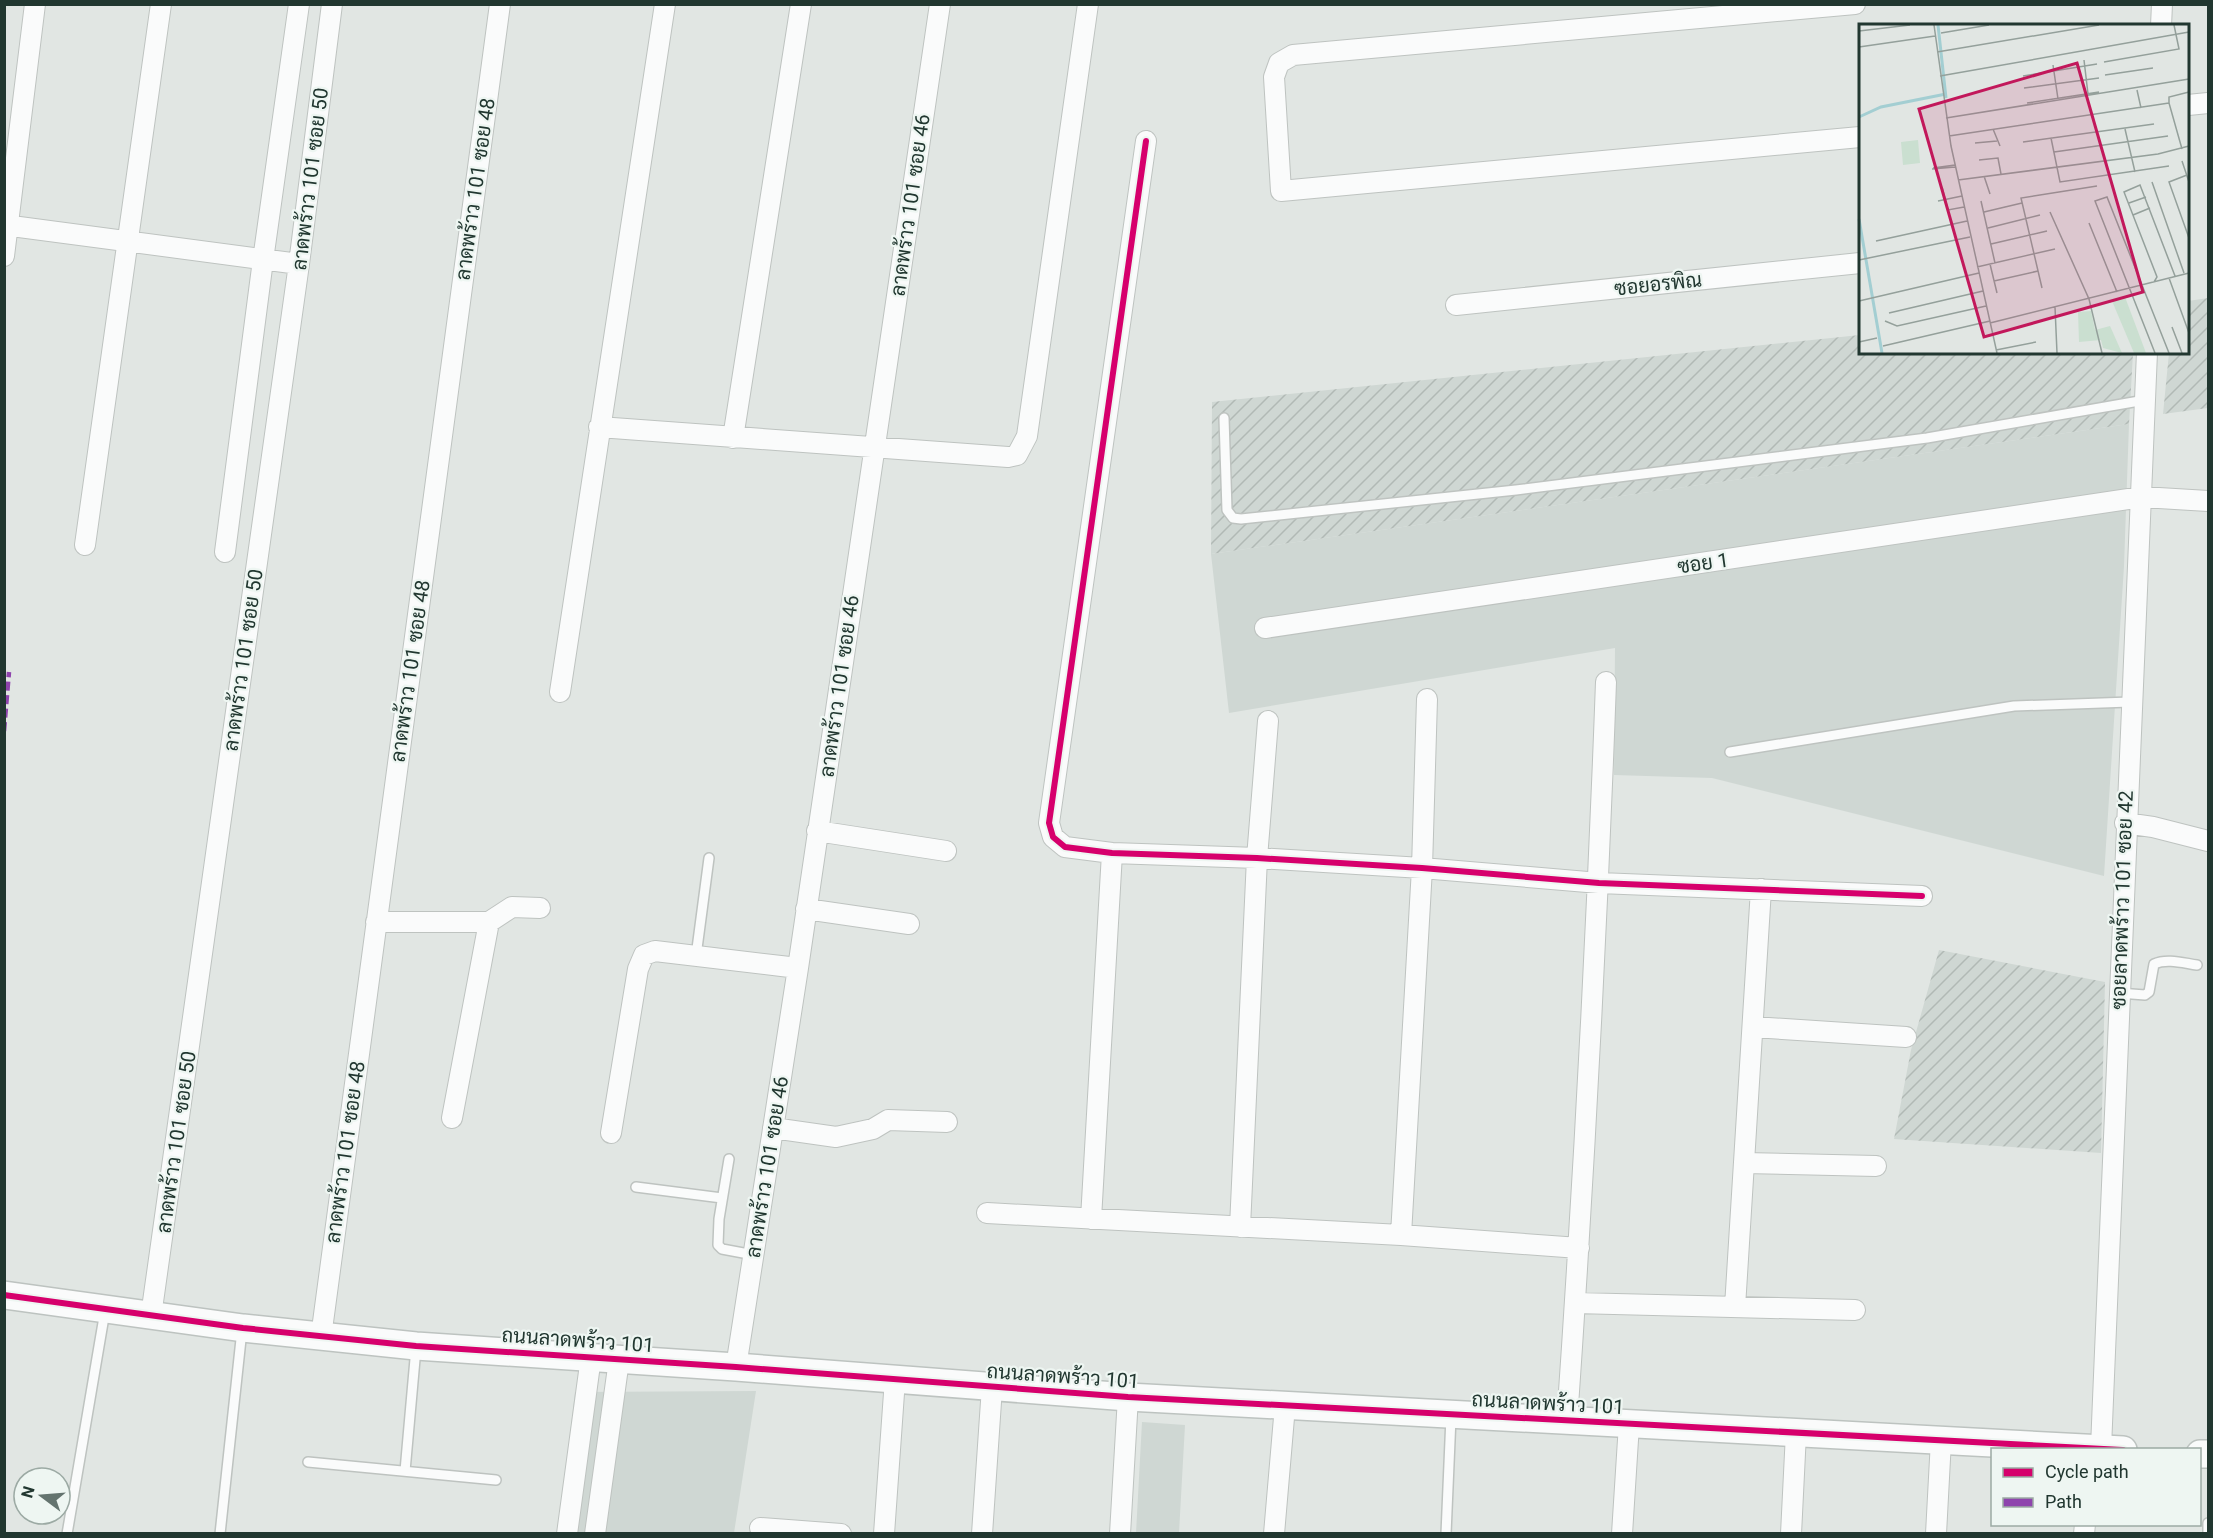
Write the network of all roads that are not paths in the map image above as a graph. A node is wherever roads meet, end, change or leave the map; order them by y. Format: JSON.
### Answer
{"nodes":[{"id":1,"x":35,"y":4,"type":"edge"},
{"id":2,"x":161,"y":4,"type":"edge"},
{"id":3,"x":299,"y":4,"type":"edge"},
{"id":4,"x":332,"y":4,"type":"edge"},
{"id":5,"x":500,"y":4,"type":"edge"},
{"id":6,"x":665,"y":4,"type":"edge"},
{"id":7,"x":801,"y":4,"type":"edge"},
{"id":8,"x":939,"y":4,"type":"edge"},
{"id":9,"x":1088,"y":4,"type":"edge"},
{"id":10,"x":1855,"y":4,"type":"edge"},
{"id":11,"x":2162,"y":4,"type":"edge"},
{"id":12,"x":2162,"y":24,"type":"edge"},
{"id":13,"x":2208,"y":103,"type":"edge"},
{"id":14,"x":2189,"y":105,"type":"edge"},
{"id":15,"x":1859,"y":137,"type":"edge"},
{"id":16,"x":1146,"y":141,"type":"dead end"},
{"id":17,"x":7,"y":225,"type":"edge"},
{"id":18,"x":127,"y":241,"type":"junction"},
{"id":19,"x":4,"y":256,"type":"edge"},
{"id":20,"x":262,"y":260,"type":"junction"},
{"id":21,"x":1859,"y":263,"type":"edge"},
{"id":22,"x":299,"y":264,"type":"junction"},
{"id":23,"x":1456,"y":305,"type":"dead end"},
{"id":24,"x":2147,"y":354,"type":"edge"},
{"id":25,"x":2145,"y":400,"type":"junction"},
{"id":26,"x":1224,"y":418,"type":"dead end"},
{"id":27,"x":599,"y":427,"type":"junction"},
{"id":28,"x":733,"y":438,"type":"junction"},
{"id":29,"x":873,"y":448,"type":"junction"},
{"id":30,"x":2142,"y":497,"type":"junction"},
{"id":31,"x":2208,"y":501,"type":"edge"},
{"id":32,"x":85,"y":545,"type":"dead end"},
{"id":33,"x":225,"y":552,"type":"dead end"},
{"id":34,"x":1265,"y":628,"type":"dead end"},
{"id":35,"x":1606,"y":682,"type":"dead end"},
{"id":36,"x":560,"y":692,"type":"dead end"},
{"id":37,"x":1427,"y":699,"type":"dead end"},
{"id":38,"x":2130,"y":702,"type":"junction"},
{"id":39,"x":1268,"y":721,"type":"dead end"},
{"id":40,"x":1730,"y":752,"type":"dead end"},
{"id":41,"x":2125,"y":823,"type":"junction"},
{"id":42,"x":817,"y":831,"type":"junction"},
{"id":43,"x":2208,"y":841,"type":"edge"},
{"id":44,"x":946,"y":852,"type":"dead end"},
{"id":45,"x":1112,"y":853,"type":"junction"},
{"id":46,"x":709,"y":858,"type":"dead end"},
{"id":47,"x":1257,"y":858,"type":"junction"},
{"id":48,"x":1422,"y":868,"type":"junction"},
{"id":49,"x":1599,"y":883,"type":"junction"},
{"id":50,"x":1761,"y":889,"type":"junction"},
{"id":51,"x":1922,"y":896,"type":"dead end"},
{"id":52,"x":540,"y":908,"type":"dead end"},
{"id":53,"x":806,"y":909,"type":"junction"},
{"id":54,"x":376,"y":922,"type":"junction"},
{"id":55,"x":489,"y":922,"type":"junction"},
{"id":56,"x":909,"y":924,"type":"dead end"},
{"id":57,"x":696,"y":956,"type":"junction"},
{"id":58,"x":2197,"y":964,"type":"dead end"},
{"id":59,"x":798,"y":968,"type":"junction"},
{"id":60,"x":2119,"y":993,"type":"junction"},
{"id":61,"x":1753,"y":1027,"type":"junction"},
{"id":62,"x":1906,"y":1037,"type":"dead end"},
{"id":63,"x":452,"y":1118,"type":"dead end"},
{"id":64,"x":946,"y":1122,"type":"dead end"},
{"id":65,"x":773,"y":1128,"type":"junction"},
{"id":66,"x":611,"y":1133,"type":"dead end"},
{"id":67,"x":729,"y":1159,"type":"dead end"},
{"id":68,"x":1744,"y":1163,"type":"junction"},
{"id":69,"x":1876,"y":1166,"type":"dead end"},
{"id":70,"x":636,"y":1187,"type":"dead end"},
{"id":71,"x":722,"y":1198,"type":"junction"},
{"id":72,"x":987,"y":1214,"type":"dead end"},
{"id":73,"x":1091,"y":1219,"type":"junction"},
{"id":74,"x":1240,"y":1227,"type":"junction"},
{"id":75,"x":1401,"y":1235,"type":"junction"},
{"id":76,"x":1579,"y":1248,"type":"junction"},
{"id":77,"x":754,"y":1255,"type":"junction"},
{"id":78,"x":4,"y":1295,"type":"edge"},
{"id":79,"x":1575,"y":1303,"type":"junction"},
{"id":80,"x":1735,"y":1307,"type":"junction"},
{"id":81,"x":105,"y":1309,"type":"junction"},
{"id":82,"x":1855,"y":1310,"type":"dead end"},
{"id":83,"x":151,"y":1316,"type":"junction"},
{"id":84,"x":243,"y":1328,"type":"junction"},
{"id":85,"x":321,"y":1337,"type":"junction"},
{"id":86,"x":416,"y":1346,"type":"junction"},
{"id":87,"x":591,"y":1358,"type":"junction"},
{"id":88,"x":619,"y":1360,"type":"junction"},
{"id":89,"x":736,"y":1367,"type":"junction"},
{"id":90,"x":895,"y":1379,"type":"junction"},
{"id":91,"x":992,"y":1387,"type":"junction"},
{"id":92,"x":1128,"y":1397,"type":"junction"},
{"id":93,"x":1285,"y":1406,"type":"junction"},
{"id":94,"x":1451,"y":1415,"type":"junction"},
{"id":95,"x":1567,"y":1421,"type":"junction"},
{"id":96,"x":1629,"y":1424,"type":"junction"},
{"id":97,"x":1796,"y":1432,"type":"junction"},
{"id":98,"x":1941,"y":1440,"type":"junction"},
{"id":99,"x":2082,"y":1448,"type":"edge"},
{"id":100,"x":2100,"y":1448,"type":"edge"},
{"id":101,"x":308,"y":1462,"type":"dead end"},
{"id":102,"x":405,"y":1471,"type":"junction"},
{"id":103,"x":496,"y":1480,"type":"dead end"},
{"id":104,"x":2208,"y":1524,"type":"edge"},
{"id":105,"x":760,"y":1528,"type":"dead end"},
{"id":106,"x":67,"y":1533,"type":"edge"},
{"id":107,"x":220,"y":1533,"type":"edge"},
{"id":108,"x":567,"y":1533,"type":"edge"},
{"id":109,"x":595,"y":1533,"type":"edge"},
{"id":110,"x":841,"y":1533,"type":"edge"},
{"id":111,"x":884,"y":1533,"type":"edge"},
{"id":112,"x":982,"y":1533,"type":"edge"},
{"id":113,"x":1120,"y":1533,"type":"edge"},
{"id":114,"x":1274,"y":1533,"type":"edge"},
{"id":115,"x":1446,"y":1533,"type":"edge"},
{"id":116,"x":1622,"y":1533,"type":"edge"},
{"id":117,"x":1791,"y":1533,"type":"edge"},
{"id":118,"x":1936,"y":1533,"type":"edge"},
{"id":119,"x":2208,"y":1533,"type":"edge"}],
"edges":[{"from":1,"to":17,"type":"street"},
{"from":2,"to":18,"type":"street"},
{"from":3,"to":20,"type":"street"},
{"from":4,"to":22,"type":"street","name":"ลาดพร้าว 101 ซอย 50"},
{"from":5,"to":54,"type":"street","name":"ลาดพร้าว 101 ซอย 48"},
{"from":6,"to":27,"type":"street"},
{"from":7,"to":28,"type":"street"},
{"from":8,"to":29,"type":"street","name":"ลาดพร้าว 101 ซอย 46"},
{"from":9,"to":29,"type":"street"},
{"from":10,"to":15,"type":"street"},
{"from":11,"to":12,"type":"street"},
{"from":13,"to":14,"type":"street"},
{"from":16,"to":45,"type":"street"},
{"from":17,"to":18,"type":"street"},
{"from":17,"to":19,"type":"street"},
{"from":18,"to":20,"type":"street"},
{"from":18,"to":32,"type":"street"},
{"from":20,"to":22,"type":"street"},
{"from":20,"to":33,"type":"street"},
{"from":21,"to":23,"type":"street","name":"ซอยอรพิณ"},
{"from":22,"to":83,"type":"street","name":"ลาดพร้าว 101 ซอย 50"},
{"from":24,"to":25,"type":"street","name":"ซอยลาดพร้าว 101 ซอย 42"},
{"from":25,"to":26,"type":"lane"},
{"from":25,"to":30,"type":"street","name":"ซอยลาดพร้าว 101 ซอย 42"},
{"from":27,"to":28,"type":"street"},
{"from":27,"to":36,"type":"street"},
{"from":28,"to":29,"type":"street"},
{"from":29,"to":42,"type":"street","name":"ลาดพร้าว 101 ซอย 46"},
{"from":30,"to":31,"type":"street","name":"ซอย 1"},
{"from":30,"to":34,"type":"street","name":"ซอย 1"},
{"from":30,"to":38,"type":"street","name":"ซอยลาดพร้าว 101 ซอย 42"},
{"from":35,"to":49,"type":"street"},
{"from":37,"to":48,"type":"street"},
{"from":38,"to":40,"type":"lane"},
{"from":38,"to":41,"type":"street","name":"ซอยลาดพร้าว 101 ซอย 42"},
{"from":39,"to":47,"type":"street"},
{"from":41,"to":43,"type":"street"},
{"from":41,"to":60,"type":"street","name":"ซอยลาดพร้าว 101 ซอย 42"},
{"from":42,"to":44,"type":"street"},
{"from":42,"to":53,"type":"street","name":"ลาดพร้าว 101 ซอย 46"},
{"from":45,"to":47,"type":"street"},
{"from":45,"to":73,"type":"street"},
{"from":46,"to":57,"type":"lane"},
{"from":47,"to":48,"type":"street"},
{"from":47,"to":74,"type":"street"},
{"from":48,"to":49,"type":"street"},
{"from":48,"to":75,"type":"street"},
{"from":49,"to":50,"type":"street"},
{"from":49,"to":76,"type":"street"},
{"from":50,"to":51,"type":"street"},
{"from":50,"to":61,"type":"street"},
{"from":52,"to":55,"type":"street"},
{"from":53,"to":56,"type":"street"},
{"from":53,"to":59,"type":"street","name":"ลาดพร้าว 101 ซอย 46"},
{"from":54,"to":55,"type":"street"},
{"from":54,"to":85,"type":"street","name":"ลาดพร้าว 101 ซอย 48"},
{"from":55,"to":63,"type":"street"},
{"from":57,"to":59,"type":"street"},
{"from":57,"to":66,"type":"street"},
{"from":58,"to":60,"type":"lane"},
{"from":59,"to":65,"type":"street","name":"ลาดพร้าว 101 ซอย 46"},
{"from":60,"to":100,"type":"street","name":"ซอยลาดพร้าว 101 ซอย 42"},
{"from":61,"to":62,"type":"street"},
{"from":61,"to":68,"type":"street"},
{"from":64,"to":65,"type":"street"},
{"from":65,"to":77,"type":"street","name":"ลาดพร้าว 101 ซอย 46"},
{"from":67,"to":71,"type":"lane"},
{"from":68,"to":69,"type":"street"},
{"from":68,"to":80,"type":"street"},
{"from":70,"to":71,"type":"lane"},
{"from":71,"to":77,"type":"lane"},
{"from":72,"to":73,"type":"street"},
{"from":73,"to":74,"type":"street"},
{"from":74,"to":75,"type":"street"},
{"from":75,"to":76,"type":"street"},
{"from":76,"to":79,"type":"street"},
{"from":77,"to":89,"type":"street","name":"ลาดพร้าว 101 ซอย 46"},
{"from":78,"to":81,"type":"street","name":"ถนนลาดพร้าว 101"},
{"from":79,"to":80,"type":"street"},
{"from":79,"to":95,"type":"street"},
{"from":80,"to":82,"type":"street"},
{"from":81,"to":83,"type":"street","name":"ถนนลาดพร้าว 101"},
{"from":81,"to":106,"type":"lane"},
{"from":83,"to":84,"type":"street","name":"ถนนลาดพร้าว 101"},
{"from":84,"to":85,"type":"street","name":"ถนนลาดพร้าว 101"},
{"from":84,"to":107,"type":"lane"},
{"from":85,"to":86,"type":"street","name":"ถนนลาดพร้าว 101"},
{"from":86,"to":87,"type":"street","name":"ถนนลาดพร้าว 101"},
{"from":86,"to":102,"type":"lane"},
{"from":87,"to":88,"type":"street","name":"ถนนลาดพร้าว 101"},
{"from":87,"to":108,"type":"street"},
{"from":88,"to":89,"type":"street","name":"ถนนลาดพร้าว 101"},
{"from":88,"to":109,"type":"street"},
{"from":89,"to":90,"type":"street","name":"ถนนลาดพร้าว 101"},
{"from":90,"to":91,"type":"street","name":"ถนนลาดพร้าว 101"},
{"from":90,"to":111,"type":"street"},
{"from":91,"to":92,"type":"street","name":"ถนนลาดพร้าว 101"},
{"from":91,"to":112,"type":"street"},
{"from":92,"to":93,"type":"street","name":"ถนนลาดพร้าว 101"},
{"from":92,"to":113,"type":"street"},
{"from":93,"to":94,"type":"street","name":"ถนนลาดพร้าว 101"},
{"from":93,"to":114,"type":"street"},
{"from":94,"to":95,"type":"street","name":"ถนนลาดพร้าว 101"},
{"from":94,"to":115,"type":"lane"},
{"from":95,"to":96,"type":"street","name":"ถนนลาดพร้าว 101"},
{"from":96,"to":97,"type":"street","name":"ถนนลาดพร้าว 101"},
{"from":96,"to":116,"type":"street"},
{"from":97,"to":98,"type":"street","name":"ถนนลาดพร้าว 101"},
{"from":97,"to":117,"type":"street"},
{"from":98,"to":99,"type":"street","name":"ถนนลาดพร้าว 101"},
{"from":98,"to":118,"type":"street"},
{"from":101,"to":102,"type":"lane"},
{"from":102,"to":103,"type":"lane"},
{"from":104,"to":119,"type":"lane"},
{"from":105,"to":110,"type":"street"}]}
